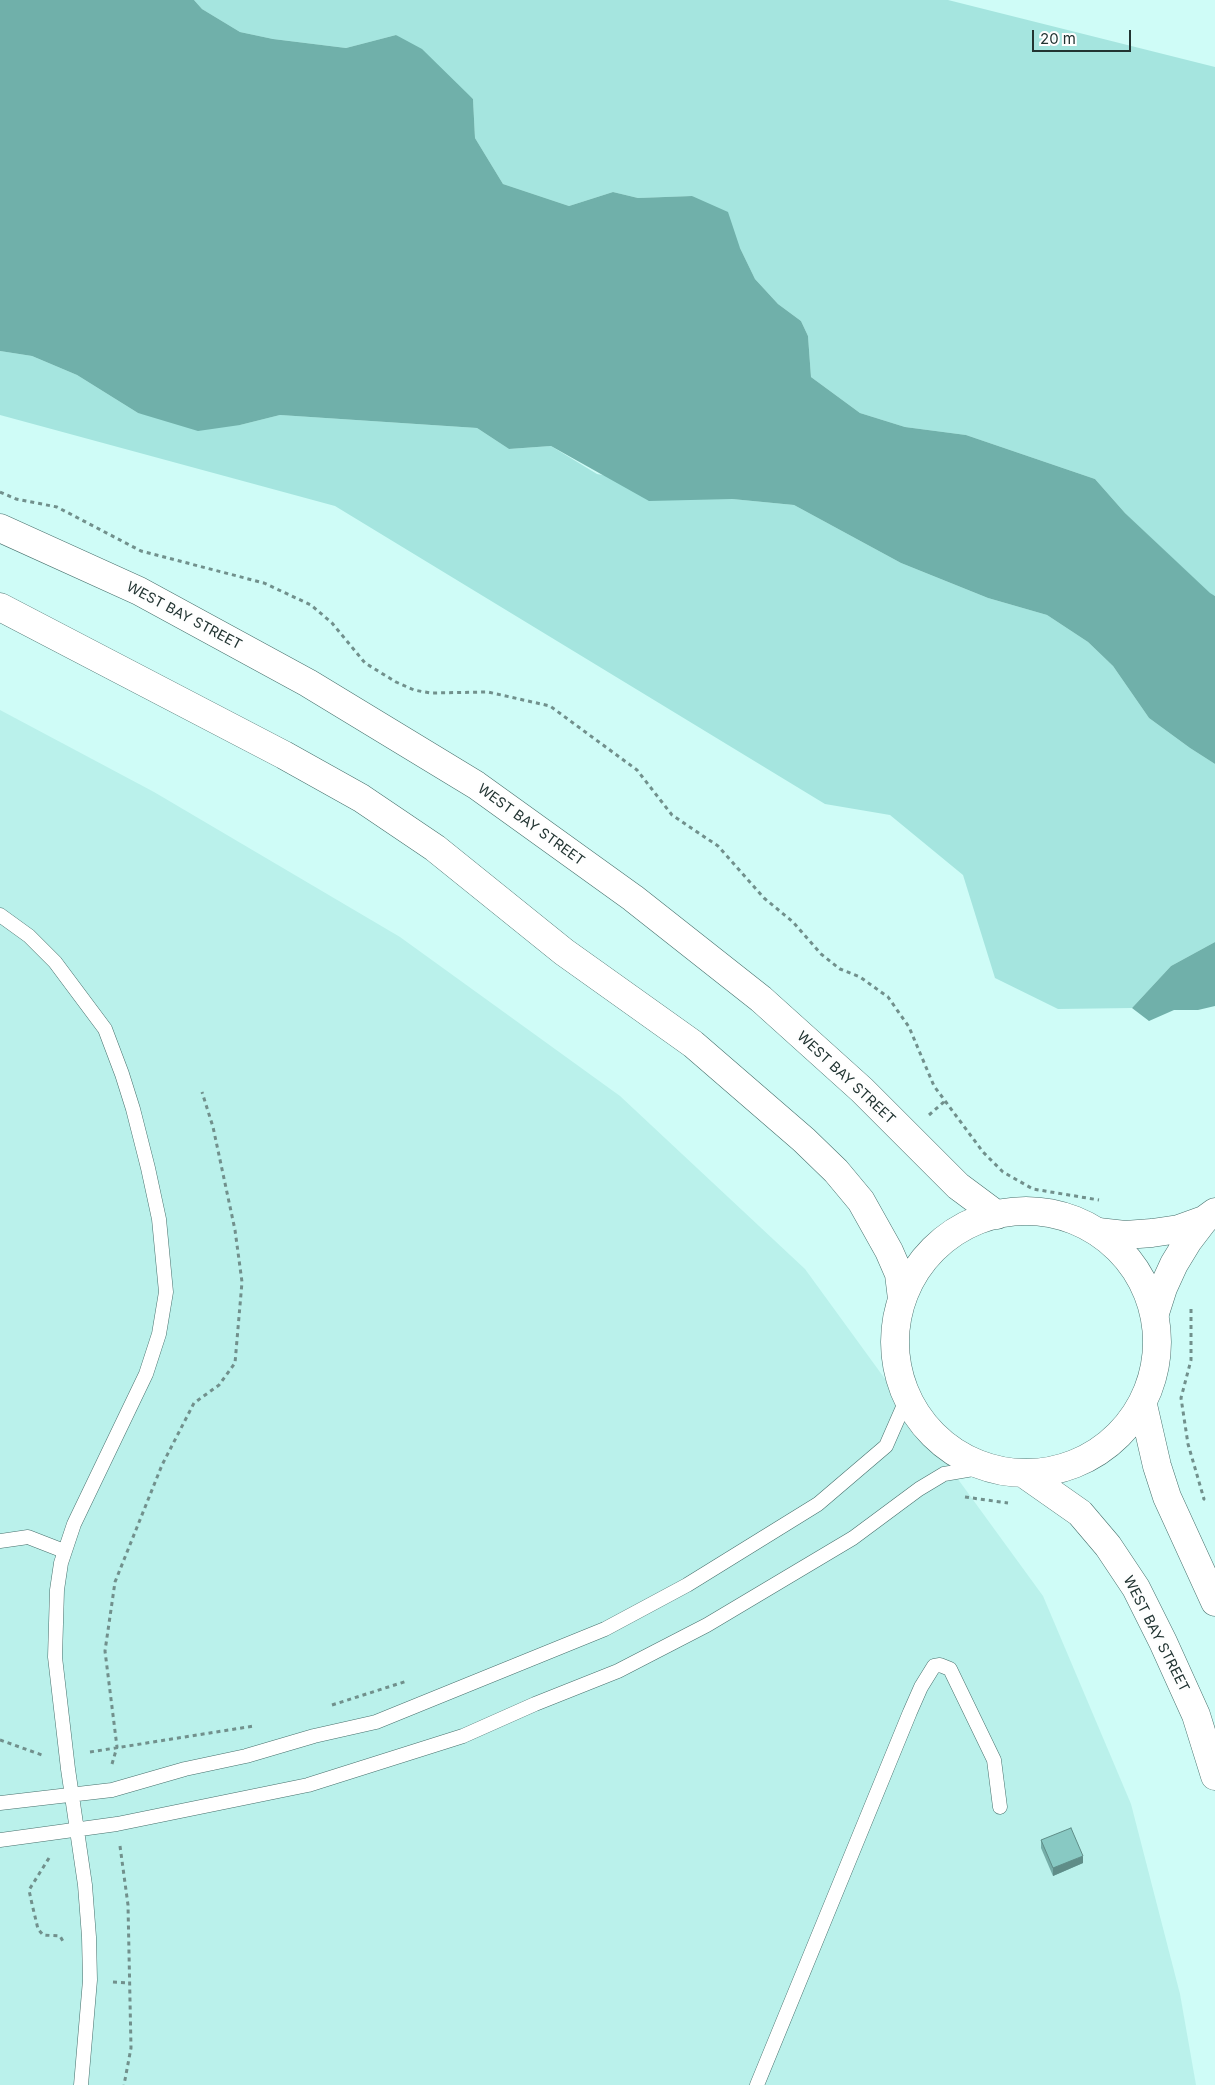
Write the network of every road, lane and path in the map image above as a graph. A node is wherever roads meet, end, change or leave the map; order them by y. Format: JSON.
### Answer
{"nodes":[{"id":1,"x":0,"y":492,"type":"edge"},
{"id":2,"x":0,"y":528,"type":"edge"},
{"id":3,"x":0,"y":607,"type":"edge"},
{"id":4,"x":0,"y":915,"type":"edge"},
{"id":5,"x":202,"y":1092,"type":"dead end"},
{"id":6,"x":1103,"y":1202,"type":"dead end"},
{"id":7,"x":997,"y":1215,"type":"junction"},
{"id":8,"x":1210,"y":1216,"type":"edge"},
{"id":9,"x":1098,"y":1232,"type":"junction"},
{"id":10,"x":902,"y":1299,"type":"junction"},
{"id":11,"x":1190,"y":1302,"type":"dead end"},
{"id":12,"x":1155,"y":1313,"type":"junction"},
{"id":13,"x":907,"y":1398,"type":"junction"},
{"id":14,"x":1143,"y":1404,"type":"junction"},
{"id":15,"x":985,"y":1467,"type":"junction"},
{"id":16,"x":1022,"y":1473,"type":"junction"},
{"id":17,"x":962,"y":1496,"type":"dead end"},
{"id":18,"x":1016,"y":1504,"type":"dead end"},
{"id":19,"x":1173,"y":1512,"type":"junction"},
{"id":20,"x":0,"y":1541,"type":"edge"},
{"id":21,"x":64,"y":1551,"type":"junction"},
{"id":22,"x":1215,"y":1602,"type":"edge"},
{"id":23,"x":416,"y":1678,"type":"dead end"},
{"id":24,"x":332,"y":1705,"type":"dead end"},
{"id":25,"x":257,"y":1726,"type":"dead end"},
{"id":26,"x":0,"y":1740,"type":"edge"},
{"id":27,"x":117,"y":1747,"type":"junction"},
{"id":28,"x":66,"y":1756,"type":"junction"},
{"id":29,"x":1215,"y":1776,"type":"edge"},
{"id":30,"x":112,"y":1790,"type":"junction"},
{"id":31,"x":71,"y":1796,"type":"junction"},
{"id":32,"x":0,"y":1804,"type":"edge"},
{"id":33,"x":1000,"y":1808,"type":"dead end"},
{"id":34,"x":117,"y":1824,"type":"junction"},
{"id":35,"x":76,"y":1830,"type":"junction"},
{"id":36,"x":51,"y":1834,"type":"junction"},
{"id":37,"x":0,"y":1840,"type":"edge"},
{"id":38,"x":68,"y":1949,"type":"dead end"},
{"id":39,"x":82,"y":2085,"type":"edge"},
{"id":40,"x":124,"y":2085,"type":"edge"},
{"id":41,"x":757,"y":2085,"type":"edge"}],
"edges":[{"from":1,"to":6,"type":"path"},
{"from":2,"to":7,"type":"main road","name":"WEST BAY STREET"},
{"from":3,"to":10,"type":"main road"},
{"from":4,"to":21,"type":"lane"},
{"from":5,"to":27,"type":"path"},
{"from":7,"to":9,"type":"main road"},
{"from":7,"to":10,"type":"main road"},
{"from":8,"to":9,"type":"main road"},
{"from":8,"to":12,"type":"main road"},
{"from":9,"to":12,"type":"main road"},
{"from":10,"to":13,"type":"main road"},
{"from":11,"to":19,"type":"path"},
{"from":12,"to":14,"type":"main road"},
{"from":13,"to":15,"type":"main road"},
{"from":13,"to":30,"type":"lane"},
{"from":14,"to":16,"type":"main road"},
{"from":14,"to":19,"type":"main road"},
{"from":15,"to":16,"type":"main road"},
{"from":15,"to":34,"type":"lane"},
{"from":16,"to":29,"type":"main road","name":"WEST BAY STREET"},
{"from":17,"to":18,"type":"path"},
{"from":19,"to":22,"type":"main road"},
{"from":20,"to":21,"type":"lane"},
{"from":21,"to":28,"type":"lane"},
{"from":23,"to":24,"type":"path"},
{"from":25,"to":27,"type":"path"},
{"from":26,"to":28,"type":"path"},
{"from":27,"to":28,"type":"path"},
{"from":27,"to":30,"type":"path"},
{"from":28,"to":31,"type":"lane"},
{"from":30,"to":31,"type":"lane"},
{"from":31,"to":32,"type":"lane"},
{"from":31,"to":35,"type":"lane"},
{"from":33,"to":41,"type":"lane"},
{"from":34,"to":35,"type":"lane"},
{"from":34,"to":40,"type":"path"},
{"from":35,"to":36,"type":"lane"},
{"from":35,"to":39,"type":"lane"},
{"from":36,"to":37,"type":"lane"},
{"from":36,"to":38,"type":"path"}]}
